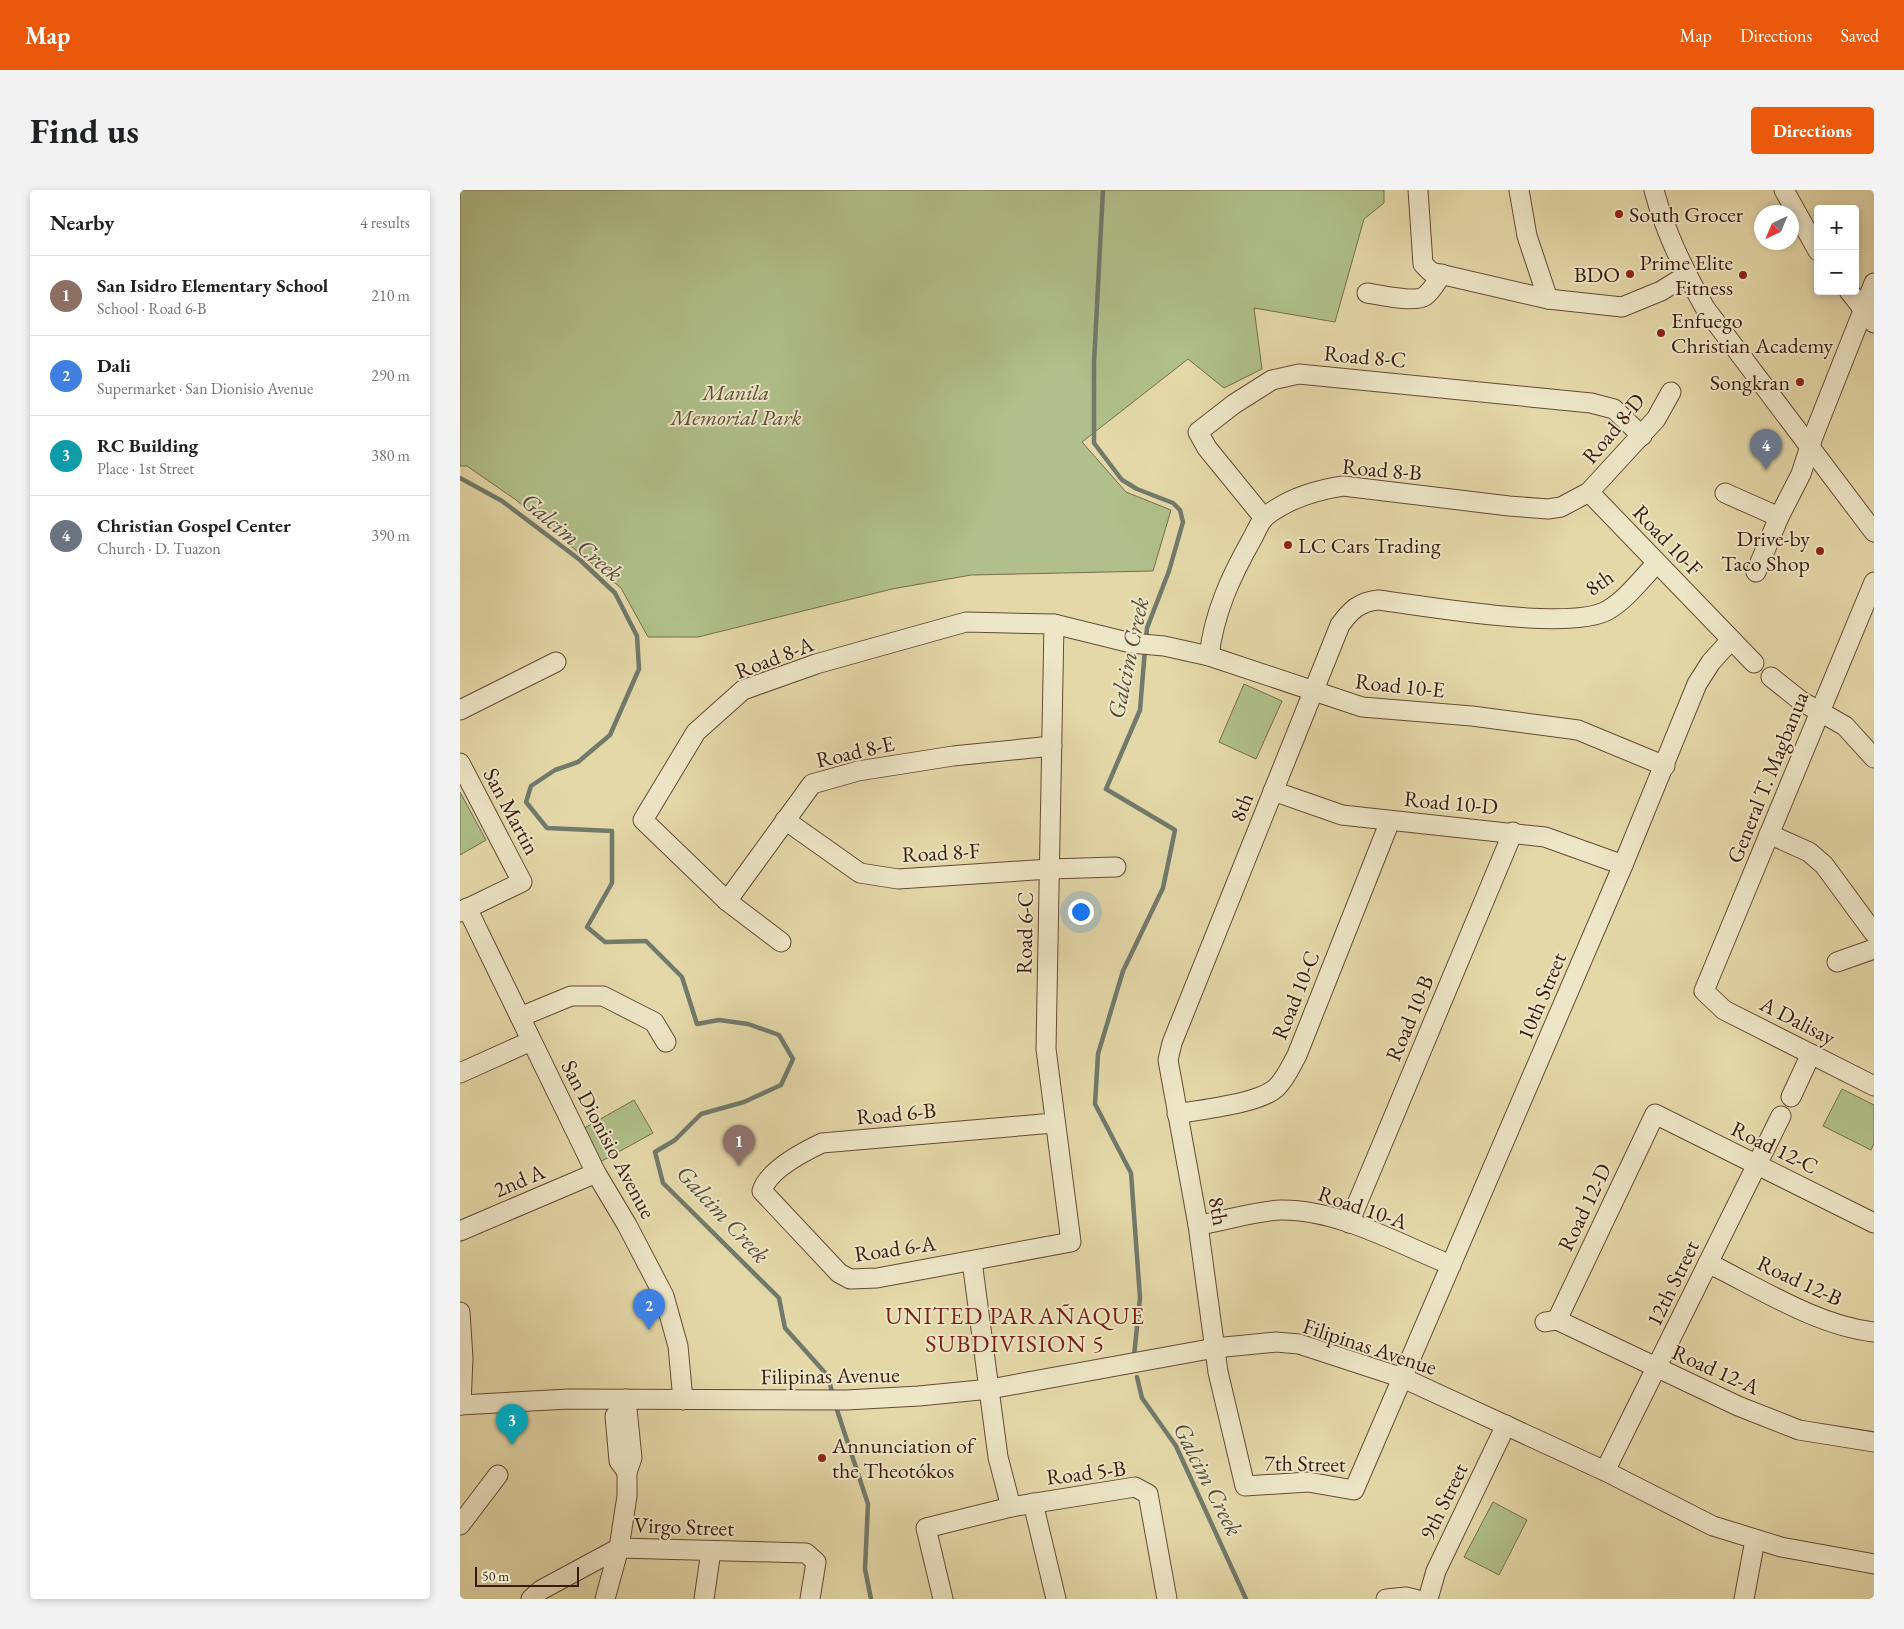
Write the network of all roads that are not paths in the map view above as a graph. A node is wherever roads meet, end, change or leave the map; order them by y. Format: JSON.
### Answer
{"nodes":[{"id":1,"x":1418,"y":190,"type":"edge"},
{"id":2,"x":1519,"y":190,"type":"edge"},
{"id":3,"x":1654,"y":190,"type":"edge"},
{"id":4,"x":1784,"y":190,"type":"edge"},
{"id":5,"x":1817,"y":250,"type":"edge"},
{"id":6,"x":1437,"y":273,"type":"junction"},
{"id":7,"x":1687,"y":275,"type":"junction"},
{"id":8,"x":1874,"y":283,"type":"edge"},
{"id":9,"x":1367,"y":293,"type":"dead end"},
{"id":10,"x":1852,"y":295,"type":"edge"},
{"id":11,"x":1548,"y":299,"type":"junction"},
{"id":12,"x":1869,"y":316,"type":"edge"},
{"id":13,"x":1670,"y":392,"type":"dead end"},
{"id":14,"x":1642,"y":436,"type":"junction"},
{"id":15,"x":1811,"y":448,"type":"junction"},
{"id":16,"x":1589,"y":492,"type":"junction"},
{"id":17,"x":1725,"y":493,"type":"dead end"},
{"id":18,"x":1779,"y":517,"type":"junction"},
{"id":19,"x":1264,"y":518,"type":"junction"},
{"id":20,"x":1874,"y":532,"type":"edge"},
{"id":21,"x":1657,"y":563,"type":"junction"},
{"id":22,"x":1756,"y":572,"type":"dead end"},
{"id":23,"x":1874,"y":582,"type":"edge"},
{"id":24,"x":1054,"y":624,"type":"junction"},
{"id":25,"x":1731,"y":640,"type":"junction"},
{"id":26,"x":1131,"y":643,"type":"joint"},
{"id":27,"x":1209,"y":656,"type":"junction"},
{"id":28,"x":556,"y":662,"type":"dead end"},
{"id":29,"x":1754,"y":663,"type":"dead end"},
{"id":30,"x":1771,"y":678,"type":"dead end"},
{"id":31,"x":1314,"y":690,"type":"junction"},
{"id":32,"x":460,"y":710,"type":"edge"},
{"id":33,"x":1820,"y":712,"type":"junction"},
{"id":34,"x":1052,"y":746,"type":"junction"},
{"id":35,"x":1874,"y":758,"type":"edge"},
{"id":36,"x":460,"y":763,"type":"edge"},
{"id":37,"x":1665,"y":766,"type":"junction"},
{"id":38,"x":1273,"y":790,"type":"junction"},
{"id":39,"x":785,"y":820,"type":"junction"},
{"id":40,"x":1390,"y":821,"type":"junction"},
{"id":41,"x":1513,"y":832,"type":"junction"},
{"id":42,"x":1769,"y":834,"type":"junction"},
{"id":43,"x":1623,"y":865,"type":"junction"},
{"id":44,"x":1116,"y":867,"type":"dead end"},
{"id":45,"x":1050,"y":869,"type":"junction"},
{"id":46,"x":727,"y":901,"type":"junction"},
{"id":47,"x":464,"y":910,"type":"edge"},
{"id":48,"x":1874,"y":933,"type":"edge"},
{"id":49,"x":781,"y":942,"type":"dead end"},
{"id":50,"x":1874,"y":949,"type":"edge"},
{"id":51,"x":1837,"y":962,"type":"dead end"},
{"id":52,"x":1704,"y":991,"type":"joint"},
{"id":53,"x":520,"y":1017,"type":"junction"},
{"id":54,"x":532,"y":1041,"type":"junction"},
{"id":55,"x":666,"y":1042,"type":"dead end"},
{"id":56,"x":1811,"y":1054,"type":"junction"},
{"id":57,"x":460,"y":1073,"type":"edge"},
{"id":58,"x":1874,"y":1086,"type":"edge"},
{"id":59,"x":1791,"y":1097,"type":"dead end"},
{"id":60,"x":1177,"y":1114,"type":"junction"},
{"id":61,"x":1655,"y":1114,"type":"joint"},
{"id":62,"x":1781,"y":1116,"type":"dead end"},
{"id":63,"x":1054,"y":1123,"type":"junction"},
{"id":64,"x":1757,"y":1164,"type":"junction"},
{"id":65,"x":596,"y":1173,"type":"junction"},
{"id":66,"x":762,"y":1191,"type":"joint"},
{"id":67,"x":1349,"y":1223,"type":"junction"},
{"id":68,"x":1874,"y":1223,"type":"edge"},
{"id":69,"x":1198,"y":1225,"type":"junction"},
{"id":70,"x":460,"y":1231,"type":"edge"},
{"id":71,"x":1071,"y":1242,"type":"joint"},
{"id":72,"x":972,"y":1261,"type":"junction"},
{"id":73,"x":1708,"y":1263,"type":"junction"},
{"id":74,"x":1451,"y":1265,"type":"junction"},
{"id":75,"x":460,"y":1312,"type":"edge"},
{"id":76,"x":1551,"y":1321,"type":"joint"},
{"id":77,"x":1874,"y":1332,"type":"edge"},
{"id":78,"x":1214,"y":1348,"type":"junction"},
{"id":79,"x":1656,"y":1368,"type":"junction"},
{"id":80,"x":1403,"y":1378,"type":"junction"},
{"id":81,"x":990,"y":1389,"type":"junction"},
{"id":82,"x":619,"y":1399,"type":"junction"},
{"id":83,"x":683,"y":1400,"type":"junction"},
{"id":84,"x":460,"y":1405,"type":"edge"},
{"id":85,"x":1506,"y":1425,"type":"junction"},
{"id":86,"x":1874,"y":1442,"type":"edge"},
{"id":87,"x":1605,"y":1471,"type":"junction"},
{"id":88,"x":498,"y":1475,"type":"dead end"},
{"id":89,"x":1033,"y":1503,"type":"junction"},
{"id":90,"x":1011,"y":1507,"type":"junction"},
{"id":91,"x":460,"y":1525,"type":"edge"},
{"id":92,"x":1755,"y":1540,"type":"junction"},
{"id":93,"x":619,"y":1548,"type":"junction"},
{"id":94,"x":711,"y":1551,"type":"junction"},
{"id":95,"x":1874,"y":1564,"type":"edge"},
{"id":96,"x":532,"y":1599,"type":"edge"},
{"id":97,"x":605,"y":1599,"type":"edge"},
{"id":98,"x":704,"y":1599,"type":"edge"},
{"id":99,"x":810,"y":1599,"type":"edge"},
{"id":100,"x":943,"y":1599,"type":"edge"},
{"id":101,"x":1056,"y":1599,"type":"edge"},
{"id":102,"x":1167,"y":1599,"type":"edge"},
{"id":103,"x":1386,"y":1599,"type":"edge"},
{"id":104,"x":1415,"y":1599,"type":"edge"},
{"id":105,"x":1428,"y":1599,"type":"edge"},
{"id":106,"x":1744,"y":1599,"type":"edge"}],
"edges":[{"from":1,"to":6,"type":"street"},
{"from":2,"to":11,"type":"street"},
{"from":3,"to":7,"type":"street"},
{"from":4,"to":5,"type":"street"},
{"from":6,"to":9,"type":"street"},
{"from":6,"to":11,"type":"street"},
{"from":7,"to":11,"type":"street"},
{"from":7,"to":15,"type":"street"},
{"from":8,"to":12,"type":"street"},
{"from":10,"to":12,"type":"street"},
{"from":12,"to":15,"type":"street"},
{"from":13,"to":14,"type":"street","name":"Road 8-D"},
{"from":14,"to":16,"type":"street","name":"Road 8-D"},
{"from":14,"to":19,"type":"street","name":"Road 8-C"},
{"from":15,"to":18,"type":"street"},
{"from":15,"to":20,"type":"street"},
{"from":16,"to":19,"type":"street","name":"Road 8-B"},
{"from":16,"to":21,"type":"street","name":"Road 10-F"},
{"from":17,"to":18,"type":"street"},
{"from":18,"to":22,"type":"street"},
{"from":19,"to":27,"type":"street","name":"Road 8-B"},
{"from":21,"to":25,"type":"street","name":"Road 10-F"},
{"from":21,"to":31,"type":"street","name":"8th"},
{"from":23,"to":33,"type":"street","name":"General T. Magbanua"},
{"from":24,"to":26,"type":"street","name":"Road 8-A"},
{"from":24,"to":34,"type":"street","name":"Road 6-C"},
{"from":24,"to":46,"type":"street","name":"Road 8-A"},
{"from":25,"to":29,"type":"street","name":"Road 10-F"},
{"from":25,"to":37,"type":"street","name":"10th Street"},
{"from":26,"to":27,"type":"street","name":"Road 10-E"},
{"from":27,"to":31,"type":"street","name":"Road 10-E"},
{"from":28,"to":32,"type":"street"},
{"from":30,"to":33,"type":"street"},
{"from":31,"to":37,"type":"street","name":"Road 10-E"},
{"from":31,"to":38,"type":"street","name":"8th"},
{"from":33,"to":35,"type":"street"},
{"from":33,"to":42,"type":"street","name":"General T. Magbanua"},
{"from":34,"to":39,"type":"street","name":"Road 8-E"},
{"from":34,"to":45,"type":"street","name":"Road 6-C"},
{"from":36,"to":47,"type":"street","name":"San Martin"},
{"from":37,"to":43,"type":"street","name":"10th Street"},
{"from":38,"to":40,"type":"street","name":"Road 10-D"},
{"from":38,"to":60,"type":"street","name":"8th"},
{"from":39,"to":45,"type":"street","name":"Road 8-F"},
{"from":39,"to":46,"type":"street","name":"Road 8-E"},
{"from":40,"to":41,"type":"street","name":"Road 10-D"},
{"from":40,"to":60,"type":"street","name":"Road 10-C"},
{"from":41,"to":43,"type":"street","name":"Road 10-D"},
{"from":41,"to":67,"type":"street","name":"Road 10-B"},
{"from":42,"to":48,"type":"street"},
{"from":42,"to":52,"type":"street","name":"General T. Magbanua"},
{"from":43,"to":74,"type":"street","name":"10th Street"},
{"from":44,"to":45,"type":"street","name":"Road 8-F"},
{"from":45,"to":63,"type":"street","name":"Road 6-C"},
{"from":46,"to":49,"type":"street","name":"Road 8-A"},
{"from":47,"to":53,"type":"street","name":"San Dionisio Avenue"},
{"from":50,"to":51,"type":"street"},
{"from":52,"to":56,"type":"street","name":"A Dalisay"},
{"from":53,"to":54,"type":"street","name":"San Dionisio Avenue"},
{"from":53,"to":55,"type":"street"},
{"from":54,"to":57,"type":"street"},
{"from":54,"to":65,"type":"street","name":"San Dionisio Avenue"},
{"from":56,"to":58,"type":"street","name":"A Dalisay"},
{"from":56,"to":59,"type":"street"},
{"from":60,"to":69,"type":"street","name":"8th"},
{"from":61,"to":64,"type":"street","name":"Road 12-C"},
{"from":61,"to":76,"type":"street","name":"Road 12-D"},
{"from":62,"to":64,"type":"street","name":"12th Street"},
{"from":63,"to":66,"type":"street","name":"Road 6-B"},
{"from":63,"to":71,"type":"street","name":"Road 6-C"},
{"from":64,"to":68,"type":"street","name":"Road 12-C"},
{"from":64,"to":73,"type":"street","name":"12th Street"},
{"from":65,"to":70,"type":"street","name":"2nd A"},
{"from":65,"to":83,"type":"street","name":"San Dionisio Avenue"},
{"from":66,"to":72,"type":"street","name":"Road 6-A"},
{"from":67,"to":69,"type":"street","name":"Road 10-A"},
{"from":67,"to":74,"type":"street","name":"Road 10-A"},
{"from":69,"to":78,"type":"street","name":"8th"},
{"from":71,"to":72,"type":"street","name":"Road 6-A"},
{"from":72,"to":81,"type":"street"},
{"from":73,"to":77,"type":"street","name":"Road 12-B"},
{"from":73,"to":79,"type":"street","name":"12th Street"},
{"from":74,"to":80,"type":"street","name":"10th Street"},
{"from":75,"to":84,"type":"street"},
{"from":76,"to":79,"type":"street","name":"Road 12-A"},
{"from":78,"to":80,"type":"street","name":"Filipinas Avenue"},
{"from":78,"to":80,"type":"street","name":"7th Street"},
{"from":78,"to":81,"type":"street","name":"Filipinas Avenue"},
{"from":79,"to":86,"type":"street","name":"Road 12-A"},
{"from":79,"to":87,"type":"street","name":"12th Street"},
{"from":80,"to":85,"type":"street","name":"Filipinas Avenue"},
{"from":81,"to":83,"type":"street","name":"Filipinas Avenue"},
{"from":81,"to":90,"type":"street"},
{"from":82,"to":83,"type":"street","name":"Filipinas Avenue"},
{"from":82,"to":84,"type":"street","name":"Filipinas Avenue"},
{"from":82,"to":93,"type":"street"},
{"from":85,"to":87,"type":"street","name":"Filipinas Avenue"},
{"from":85,"to":105,"type":"street","name":"9th Street"},
{"from":87,"to":92,"type":"street","name":"Filipinas Avenue"},
{"from":88,"to":91,"type":"street"},
{"from":89,"to":90,"type":"street","name":"Road 5-B"},
{"from":89,"to":101,"type":"street"},
{"from":89,"to":102,"type":"street","name":"Road 5-B"},
{"from":90,"to":100,"type":"street","name":"Road 5-B"},
{"from":92,"to":95,"type":"street","name":"Filipinas Avenue"},
{"from":92,"to":106,"type":"street"},
{"from":93,"to":94,"type":"street","name":"Virgo Street"},
{"from":93,"to":96,"type":"street","name":"Virgo Street"},
{"from":93,"to":97,"type":"street"},
{"from":94,"to":98,"type":"street"},
{"from":94,"to":99,"type":"street","name":"Virgo Street"},
{"from":103,"to":104,"type":"street"}]}
